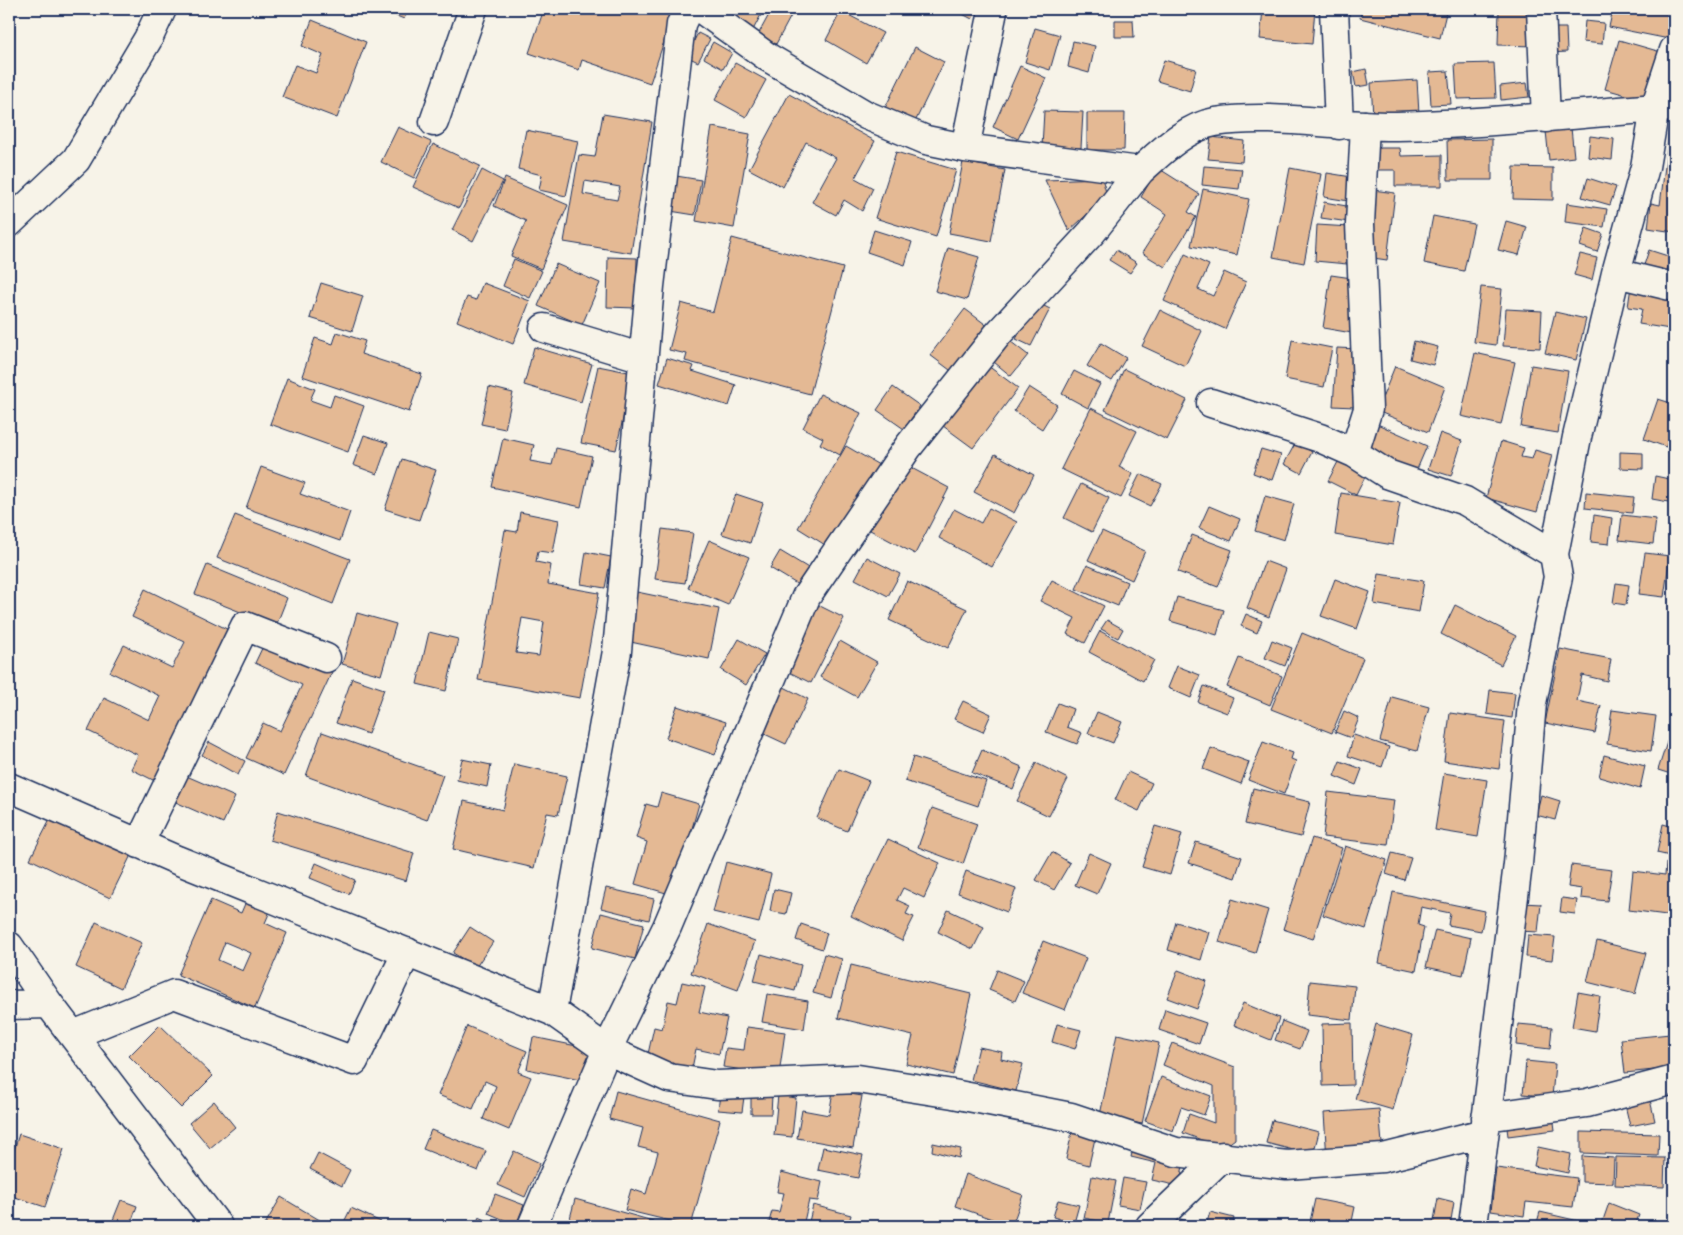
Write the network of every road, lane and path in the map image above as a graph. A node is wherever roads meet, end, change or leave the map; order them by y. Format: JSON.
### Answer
{"nodes":[{"id":1,"x":162,"y":9,"type":"edge"},
{"id":2,"x":473,"y":9,"type":"edge"},
{"id":3,"x":688,"y":9,"type":"edge"},
{"id":4,"x":702,"y":9,"type":"edge"},
{"id":5,"x":1334,"y":9,"type":"edge"},
{"id":6,"x":1541,"y":9,"type":"edge"},
{"id":7,"x":993,"y":11,"type":"dead end"},
{"id":8,"x":1674,"y":50,"type":"edge"},
{"id":9,"x":1665,"y":107,"type":"edge"},
{"id":10,"x":1546,"y":118,"type":"junction"},
{"id":11,"x":434,"y":122,"type":"dead end"},
{"id":12,"x":1339,"y":124,"type":"junction"},
{"id":13,"x":1365,"y":125,"type":"junction"},
{"id":14,"x":965,"y":148,"type":"junction"},
{"id":15,"x":1140,"y":171,"type":"junction"},
{"id":16,"x":9,"y":223,"type":"edge"},
{"id":17,"x":1616,"y":273,"type":"junction"},
{"id":18,"x":1674,"y":287,"type":"edge"},
{"id":19,"x":544,"y":328,"type":"dead end"},
{"id":20,"x":643,"y":358,"type":"junction"},
{"id":21,"x":1211,"y":403,"type":"dead end"},
{"id":22,"x":1354,"y":453,"type":"junction"},
{"id":23,"x":1554,"y":554,"type":"junction"},
{"id":24,"x":326,"y":658,"type":"dead end"},
{"id":25,"x":9,"y":787,"type":"edge"},
{"id":26,"x":139,"y":844,"type":"junction"},
{"id":27,"x":9,"y":946,"type":"edge"},
{"id":28,"x":407,"y":952,"type":"junction"},
{"id":29,"x":9,"y":1004,"type":"edge"},
{"id":30,"x":49,"y":1004,"type":"junction"},
{"id":31,"x":552,"y":1011,"type":"junction"},
{"id":32,"x":73,"y":1036,"type":"junction"},
{"id":33,"x":607,"y":1050,"type":"junction"},
{"id":34,"x":1674,"y":1080,"type":"edge"},
{"id":35,"x":1485,"y":1125,"type":"junction"},
{"id":36,"x":1223,"y":1156,"type":"junction"},
{"id":37,"x":218,"y":1226,"type":"edge"},
{"id":38,"x":532,"y":1226,"type":"edge"},
{"id":39,"x":1150,"y":1226,"type":"edge"},
{"id":40,"x":1473,"y":1226,"type":"edge"}],
"edges":[{"from":1,"to":16,"type":"street"},
{"from":2,"to":11,"type":"street"},
{"from":3,"to":20,"type":"street"},
{"from":4,"to":14,"type":"street"},
{"from":5,"to":12,"type":"street"},
{"from":6,"to":10,"type":"street"},
{"from":7,"to":14,"type":"street"},
{"from":8,"to":9,"type":"street"},
{"from":9,"to":10,"type":"street"},
{"from":9,"to":17,"type":"street"},
{"from":10,"to":13,"type":"street"},
{"from":12,"to":13,"type":"street"},
{"from":12,"to":15,"type":"street"},
{"from":13,"to":22,"type":"street"},
{"from":14,"to":15,"type":"street"},
{"from":15,"to":33,"type":"street"},
{"from":17,"to":18,"type":"street"},
{"from":17,"to":23,"type":"street"},
{"from":19,"to":20,"type":"street"},
{"from":20,"to":31,"type":"street"},
{"from":21,"to":22,"type":"street"},
{"from":22,"to":23,"type":"street"},
{"from":23,"to":35,"type":"street"},
{"from":24,"to":26,"type":"street"},
{"from":25,"to":26,"type":"street"},
{"from":26,"to":28,"type":"street"},
{"from":27,"to":30,"type":"street"},
{"from":28,"to":31,"type":"street"},
{"from":28,"to":32,"type":"street"},
{"from":29,"to":30,"type":"street"},
{"from":30,"to":32,"type":"street"},
{"from":31,"to":33,"type":"street"},
{"from":32,"to":37,"type":"street"},
{"from":33,"to":36,"type":"street"},
{"from":33,"to":38,"type":"street"},
{"from":34,"to":35,"type":"street"},
{"from":35,"to":36,"type":"street"},
{"from":35,"to":40,"type":"street"},
{"from":36,"to":39,"type":"street"}]}
